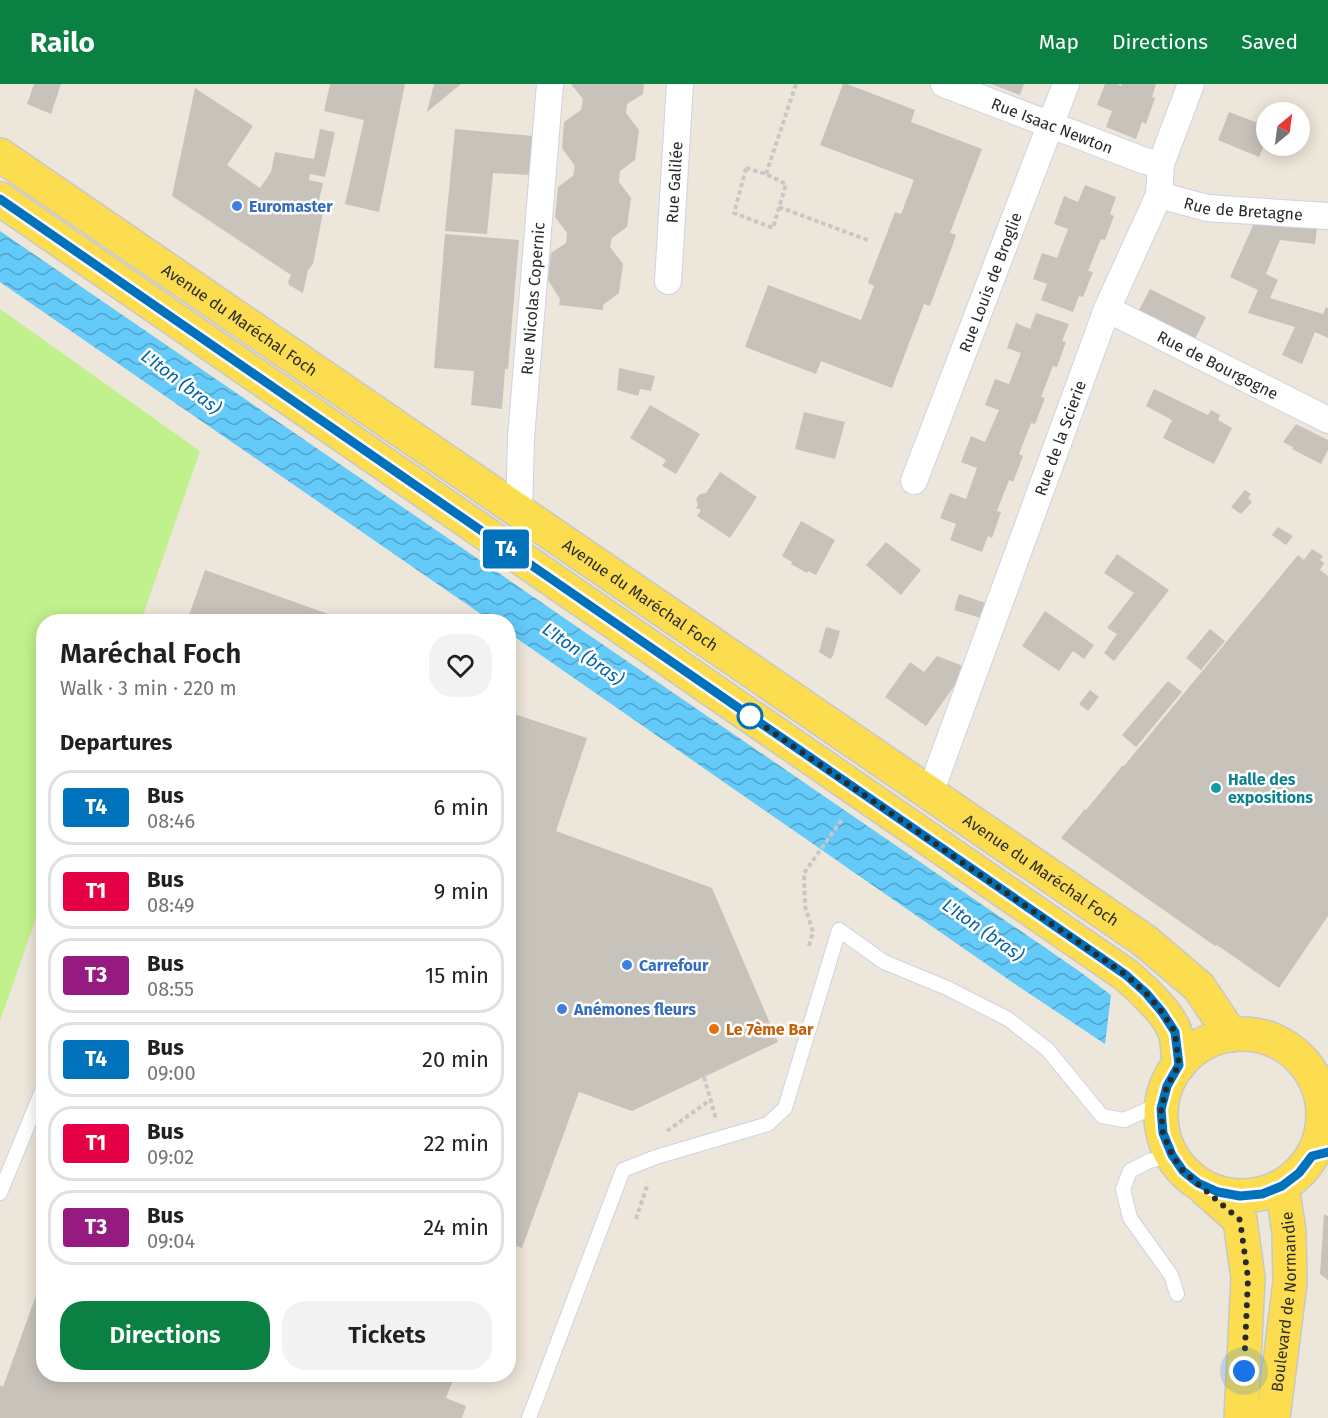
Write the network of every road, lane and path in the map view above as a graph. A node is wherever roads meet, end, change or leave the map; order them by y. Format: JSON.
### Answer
{"nodes":[{"id":1,"x":550,"y":84,"type":"edge"},
{"id":2,"x":680,"y":84,"type":"edge"},
{"id":3,"x":796,"y":84,"type":"edge"},
{"id":4,"x":944,"y":84,"type":"edge"},
{"id":5,"x":1066,"y":84,"type":"edge"},
{"id":6,"x":1191,"y":84,"type":"edge"},
{"id":7,"x":1051,"y":125,"type":"junction"},
{"id":8,"x":0,"y":155,"type":"edge"},
{"id":9,"x":1161,"y":164,"type":"junction"},
{"id":10,"x":766,"y":174,"type":"junction"},
{"id":11,"x":1159,"y":195,"type":"junction"},
{"id":12,"x":0,"y":199,"type":"edge"},
{"id":13,"x":779,"y":207,"type":"junction"},
{"id":14,"x":1328,"y":216,"type":"edge"},
{"id":15,"x":870,"y":241,"type":"dead end"},
{"id":16,"x":668,"y":281,"type":"dead end"},
{"id":17,"x":1107,"y":309,"type":"junction"},
{"id":18,"x":1328,"y":420,"type":"edge"},
{"id":19,"x":914,"y":481,"type":"dead end"},
{"id":20,"x":519,"y":512,"type":"junction"},
{"id":21,"x":930,"y":793,"type":"junction"},
{"id":22,"x":844,"y":817,"type":"dead end"},
{"id":23,"x":808,"y":950,"type":"dead end"},
{"id":24,"x":1231,"y":1035,"type":"junction"},
{"id":25,"x":1318,"y":1074,"type":"edge"},
{"id":26,"x":1173,"y":1075,"type":"junction"},
{"id":27,"x":704,"y":1077,"type":"dead end"},
{"id":28,"x":36,"y":1105,"type":"edge"},
{"id":29,"x":720,"y":1137,"type":"junction"},
{"id":30,"x":1320,"y":1154,"type":"edge"},
{"id":31,"x":1172,"y":1155,"type":"junction"},
{"id":32,"x":1198,"y":1183,"type":"junction"},
{"id":33,"x":1282,"y":1186,"type":"junction"},
{"id":34,"x":0,"y":1193,"type":"edge"},
{"id":35,"x":1177,"y":1293,"type":"dead end"},
{"id":36,"x":529,"y":1418,"type":"edge"},
{"id":37,"x":1241,"y":1418,"type":"edge"},
{"id":38,"x":1274,"y":1418,"type":"edge"}],
"edges":[{"from":1,"to":20,"type":"street","name":"Rue Nicolas Copernic"},
{"from":2,"to":16,"type":"street","name":"Rue Galilée"},
{"from":3,"to":10,"type":"path"},
{"from":4,"to":7,"type":"street","name":"Rue Isaac Newton"},
{"from":5,"to":7,"type":"street","name":"Rue Louis de Broglie"},
{"from":6,"to":9,"type":"street","name":"Rue de la Scierie"},
{"from":7,"to":9,"type":"street","name":"Rue Isaac Newton"},
{"from":7,"to":19,"type":"street","name":"Rue Louis de Broglie"},
{"from":8,"to":20,"type":"main road","name":"Avenue du Maréchal Foch"},
{"from":9,"to":11,"type":"street","name":"Rue de la Scierie"},
{"from":10,"to":13,"type":"path"},
{"from":10,"to":13,"type":"path"},
{"from":11,"to":14,"type":"street","name":"Rue de Bretagne"},
{"from":11,"to":17,"type":"street","name":"Rue de la Scierie"},
{"from":12,"to":26,"type":"main road"},
{"from":13,"to":15,"type":"path"},
{"from":17,"to":18,"type":"street","name":"Rue de Bourgogne"},
{"from":17,"to":21,"type":"street","name":"Rue de la Scierie"},
{"from":20,"to":21,"type":"main road","name":"Avenue du Maréchal Foch"},
{"from":21,"to":24,"type":"main road","name":"Avenue du Maréchal Foch"},
{"from":22,"to":23,"type":"path"},
{"from":24,"to":25,"type":"main road"},
{"from":24,"to":26,"type":"main road"},
{"from":25,"to":30,"type":"main road"},
{"from":26,"to":29,"type":"lane"},
{"from":26,"to":31,"type":"main road"},
{"from":27,"to":29,"type":"path"},
{"from":28,"to":34,"type":"lane"},
{"from":29,"to":36,"type":"lane"},
{"from":30,"to":33,"type":"main road"},
{"from":31,"to":32,"type":"main road"},
{"from":31,"to":35,"type":"lane"},
{"from":32,"to":33,"type":"main road"},
{"from":32,"to":37,"type":"main road","name":"Boulevard de Normandie"},
{"from":33,"to":38,"type":"main road","name":"Boulevard de Normandie"}]}
